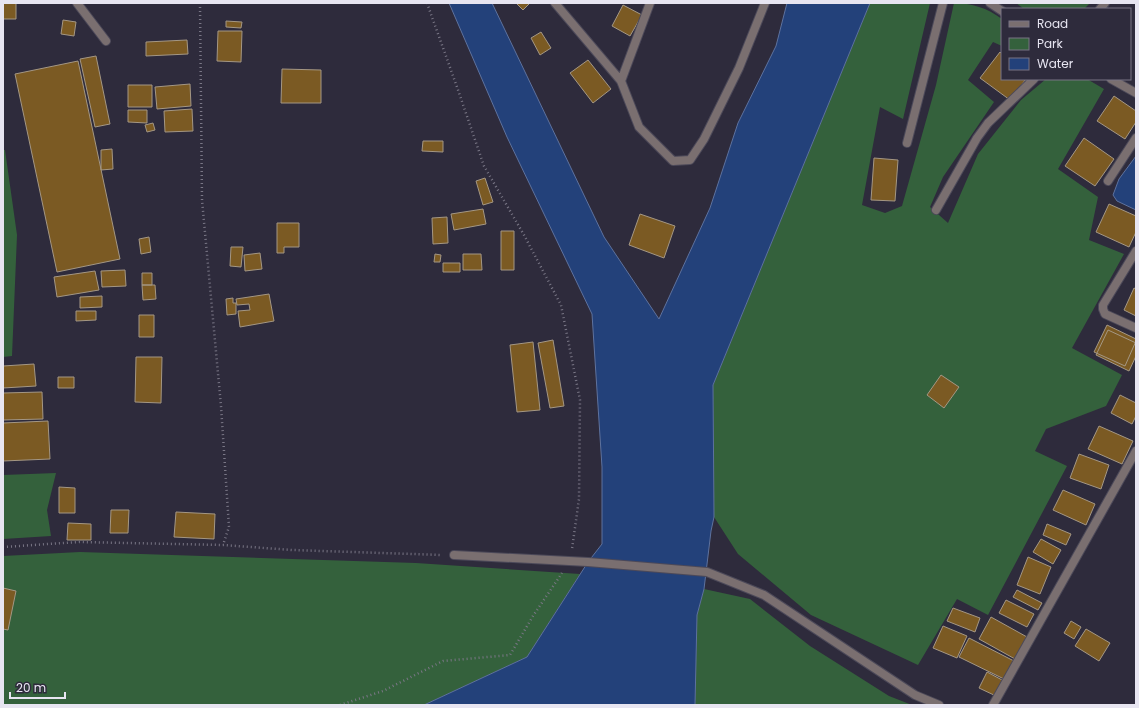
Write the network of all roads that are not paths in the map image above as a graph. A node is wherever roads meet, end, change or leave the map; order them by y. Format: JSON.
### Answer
{"nodes":[{"id":1,"x":78,"y":3,"type":"edge"},
{"id":2,"x":555,"y":3,"type":"edge"},
{"id":3,"x":650,"y":3,"type":"edge"},
{"id":4,"x":765,"y":3,"type":"edge"},
{"id":5,"x":943,"y":3,"type":"edge"},
{"id":6,"x":990,"y":3,"type":"edge"},
{"id":7,"x":1001,"y":10,"type":"edge"},
{"id":8,"x":106,"y":41,"type":"dead end"},
{"id":9,"x":1033,"y":80,"type":"edge"},
{"id":10,"x":1113,"y":80,"type":"edge"},
{"id":11,"x":620,"y":81,"type":"junction"},
{"id":12,"x":1136,"y":93,"type":"edge"},
{"id":13,"x":1136,"y":138,"type":"edge"},
{"id":14,"x":907,"y":143,"type":"dead end"},
{"id":15,"x":1108,"y":181,"type":"dead end"},
{"id":16,"x":936,"y":210,"type":"dead end"},
{"id":17,"x":1136,"y":251,"type":"edge"},
{"id":18,"x":1136,"y":328,"type":"edge"},
{"id":19,"x":1136,"y":451,"type":"edge"},
{"id":20,"x":454,"y":555,"type":"road end"},
{"id":21,"x":939,"y":705,"type":"edge"},
{"id":22,"x":993,"y":705,"type":"edge"}],
"edges":[{"from":1,"to":8,"type":"street"},
{"from":2,"to":11,"type":"street"},
{"from":3,"to":11,"type":"street"},
{"from":4,"to":11,"type":"street"},
{"from":5,"to":14,"type":"street"},
{"from":6,"to":7,"type":"street"},
{"from":9,"to":16,"type":"street"},
{"from":10,"to":12,"type":"street"},
{"from":13,"to":15,"type":"street"},
{"from":17,"to":18,"type":"street"},
{"from":19,"to":22,"type":"street"},
{"from":20,"to":21,"type":"street"}]}
